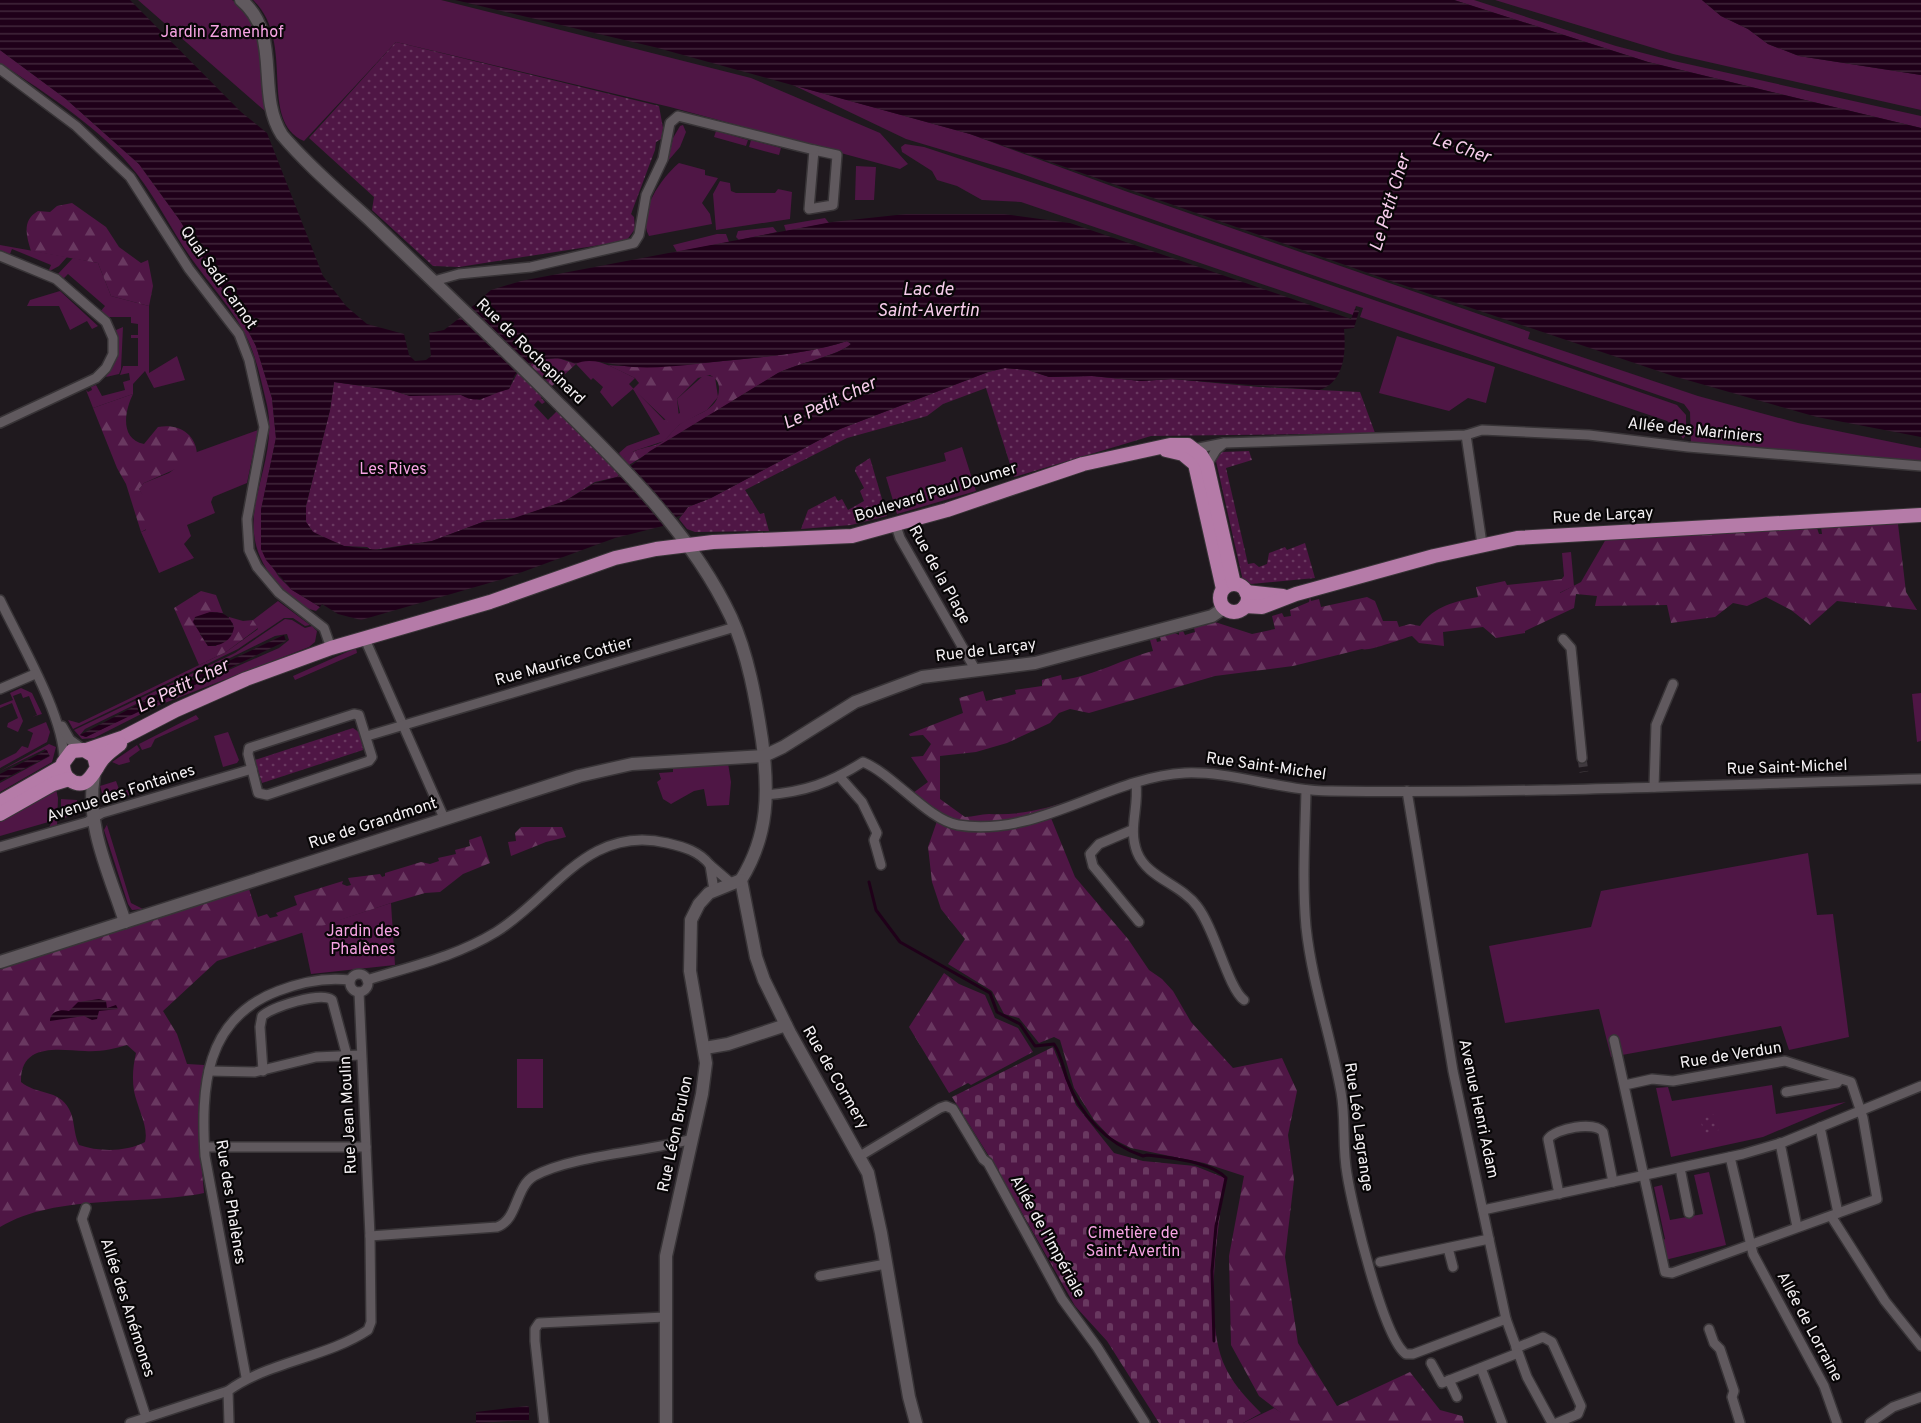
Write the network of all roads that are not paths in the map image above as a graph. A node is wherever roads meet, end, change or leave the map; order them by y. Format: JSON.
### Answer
{"nodes":[{"id":1,"x":241,"y":0,"type":"edge"},
{"id":2,"x":0,"y":69,"type":"edge"},
{"id":3,"x":814,"y":150,"type":"junction"},
{"id":4,"x":0,"y":256,"type":"edge"},
{"id":5,"x":434,"y":281,"type":"junction"},
{"id":6,"x":0,"y":423,"type":"edge"},
{"id":7,"x":1466,"y":435,"type":"junction"},
{"id":8,"x":1224,"y":443,"type":"junction"},
{"id":9,"x":1155,"y":449,"type":"junction"},
{"id":10,"x":1194,"y":449,"type":"junction"},
{"id":11,"x":1208,"y":465,"type":"junction"},
{"id":12,"x":1921,"y":466,"type":"edge"},
{"id":13,"x":1921,"y":515,"type":"edge"},
{"id":14,"x":896,"y":526,"type":"junction"},
{"id":15,"x":687,"y":544,"type":"junction"},
{"id":16,"x":1482,"y":544,"type":"junction"},
{"id":17,"x":1228,"y":586,"type":"junction"},
{"id":18,"x":1246,"y":599,"type":"junction"},
{"id":19,"x":0,"y":600,"type":"edge"},
{"id":20,"x":1224,"y":608,"type":"junction"},
{"id":21,"x":735,"y":627,"type":"junction"},
{"id":22,"x":364,"y":637,"type":"junction"},
{"id":23,"x":1563,"y":639,"type":"dead end"},
{"id":24,"x":331,"y":648,"type":"junction"},
{"id":25,"x":975,"y":669,"type":"junction"},
{"id":26,"x":35,"y":674,"type":"junction"},
{"id":27,"x":1673,"y":684,"type":"dead end"},
{"id":28,"x":0,"y":689,"type":"edge"},
{"id":29,"x":54,"y":714,"type":"junction"},
{"id":30,"x":401,"y":725,"type":"junction"},
{"id":31,"x":134,"y":733,"type":"junction"},
{"id":32,"x":367,"y":736,"type":"junction"},
{"id":33,"x":85,"y":750,"type":"junction"},
{"id":34,"x":764,"y":756,"type":"junction"},
{"id":35,"x":1582,"y":758,"type":"tunnel mouth"},
{"id":36,"x":252,"y":769,"type":"junction"},
{"id":37,"x":67,"y":772,"type":"junction"},
{"id":38,"x":95,"y":772,"type":"junction"},
{"id":39,"x":839,"y":776,"type":"junction"},
{"id":40,"x":1921,"y":779,"type":"edge"},
{"id":41,"x":1136,"y":784,"type":"junction"},
{"id":42,"x":1654,"y":787,"type":"junction"},
{"id":43,"x":1306,"y":790,"type":"junction"},
{"id":44,"x":1407,"y":791,"type":"junction"},
{"id":45,"x":765,"y":795,"type":"junction"},
{"id":46,"x":0,"y":802,"type":"edge"},
{"id":47,"x":0,"y":814,"type":"edge"},
{"id":48,"x":94,"y":818,"type":"junction"},
{"id":49,"x":444,"y":818,"type":"junction"},
{"id":50,"x":1132,"y":830,"type":"junction"},
{"id":51,"x":0,"y":847,"type":"edge"},
{"id":52,"x":881,"y":865,"type":"dead end"},
{"id":53,"x":710,"y":866,"type":"junction"},
{"id":54,"x":736,"y":881,"type":"junction"},
{"id":55,"x":714,"y":890,"type":"junction"},
{"id":56,"x":125,"y":922,"type":"junction"},
{"id":57,"x":1139,"y":922,"type":"dead end"},
{"id":58,"x":0,"y":962,"type":"edge"},
{"id":59,"x":350,"y":980,"type":"junction"},
{"id":60,"x":367,"y":980,"type":"junction"},
{"id":61,"x":359,"y":992,"type":"junction"},
{"id":62,"x":1244,"y":1000,"type":"dead end"},
{"id":63,"x":786,"y":1025,"type":"junction"},
{"id":64,"x":1614,"y":1040,"type":"dead end"},
{"id":65,"x":705,"y":1048,"type":"junction"},
{"id":66,"x":361,"y":1055,"type":"junction"},
{"id":67,"x":347,"y":1056,"type":"junction"},
{"id":68,"x":209,"y":1071,"type":"junction"},
{"id":69,"x":263,"y":1071,"type":"junction"},
{"id":70,"x":1840,"y":1078,"type":"junction"},
{"id":71,"x":1625,"y":1084,"type":"junction"},
{"id":72,"x":1921,"y":1086,"type":"edge"},
{"id":73,"x":1786,"y":1092,"type":"dead end"},
{"id":74,"x":1860,"y":1110,"type":"junction"},
{"id":75,"x":1820,"y":1127,"type":"junction"},
{"id":76,"x":692,"y":1139,"type":"junction"},
{"id":77,"x":1780,"y":1143,"type":"junction"},
{"id":78,"x":205,"y":1147,"type":"junction"},
{"id":79,"x":366,"y":1147,"type":"junction"},
{"id":80,"x":860,"y":1156,"type":"junction"},
{"id":81,"x":1730,"y":1157,"type":"junction"},
{"id":82,"x":1680,"y":1168,"type":"junction"},
{"id":83,"x":1644,"y":1175,"type":"junction"},
{"id":84,"x":1613,"y":1182,"type":"junction"},
{"id":85,"x":1559,"y":1194,"type":"junction"},
{"id":86,"x":86,"y":1208,"type":"dead end"},
{"id":87,"x":1484,"y":1210,"type":"junction"},
{"id":88,"x":1689,"y":1213,"type":"dead end"},
{"id":89,"x":1835,"y":1215,"type":"junction"},
{"id":90,"x":1797,"y":1227,"type":"junction"},
{"id":91,"x":370,"y":1236,"type":"junction"},
{"id":92,"x":1490,"y":1239,"type":"junction"},
{"id":93,"x":1750,"y":1247,"type":"junction"},
{"id":94,"x":1448,"y":1248,"type":"junction"},
{"id":95,"x":1380,"y":1262,"type":"dead end"},
{"id":96,"x":886,"y":1264,"type":"junction"},
{"id":97,"x":1452,"y":1268,"type":"dead end"},
{"id":98,"x":820,"y":1276,"type":"dead end"},
{"id":99,"x":665,"y":1317,"type":"junction"},
{"id":100,"x":1506,"y":1319,"type":"junction"},
{"id":101,"x":1709,"y":1329,"type":"dead end"},
{"id":102,"x":1921,"y":1346,"type":"edge"},
{"id":103,"x":1517,"y":1351,"type":"junction"},
{"id":104,"x":1431,"y":1364,"type":"dead end"},
{"id":105,"x":1481,"y":1368,"type":"junction"},
{"id":106,"x":246,"y":1377,"type":"junction"},
{"id":107,"x":1449,"y":1380,"type":"junction"},
{"id":108,"x":228,"y":1391,"type":"junction"},
{"id":109,"x":1457,"y":1397,"type":"dead end"},
{"id":110,"x":1921,"y":1397,"type":"edge"},
{"id":111,"x":146,"y":1417,"type":"junction"},
{"id":112,"x":130,"y":1423,"type":"edge"},
{"id":113,"x":229,"y":1423,"type":"edge"},
{"id":114,"x":544,"y":1423,"type":"edge"},
{"id":115,"x":666,"y":1423,"type":"edge"},
{"id":116,"x":916,"y":1423,"type":"edge"},
{"id":117,"x":1145,"y":1423,"type":"edge"},
{"id":118,"x":1502,"y":1423,"type":"edge"},
{"id":119,"x":1552,"y":1423,"type":"edge"},
{"id":120,"x":1557,"y":1423,"type":"edge"},
{"id":121,"x":1740,"y":1423,"type":"edge"},
{"id":122,"x":1837,"y":1423,"type":"edge"},
{"id":123,"x":1870,"y":1423,"type":"edge"}],
"edges":[{"from":1,"to":5,"type":"street","name":"Rue de Rochepinard"},
{"from":2,"to":24,"type":"street","name":"Quai Sadi Carnot"},
{"from":3,"to":3,"type":"street"},
{"from":3,"to":5,"type":"street"},
{"from":4,"to":6,"type":"street"},
{"from":5,"to":15,"type":"street","name":"Rue de Rochepinard"},
{"from":7,"to":8,"type":"street","name":"Allée des Mariniers"},
{"from":7,"to":12,"type":"street","name":"Allée des Mariniers"},
{"from":7,"to":16,"type":"street"},
{"from":8,"to":10,"type":"street","name":"Allée des Mariniers"},
{"from":8,"to":11,"type":"street"},
{"from":9,"to":10,"type":"main road","name":"Boulevard Paul Doumer"},
{"from":9,"to":14,"type":"main road","name":"Boulevard Paul Doumer"},
{"from":9,"to":17,"type":"main road"},
{"from":10,"to":11,"type":"main road"},
{"from":11,"to":17,"type":"main road"},
{"from":13,"to":16,"type":"main road","name":"Rue de Larçay"},
{"from":14,"to":15,"type":"main road","name":"Boulevard Paul Doumer"},
{"from":14,"to":25,"type":"street","name":"Rue de la Plage"},
{"from":15,"to":21,"type":"street","name":"Rue de Rochepinard"},
{"from":15,"to":22,"type":"main road"},
{"from":16,"to":18,"type":"main road","name":"Rue de Larçay"},
{"from":17,"to":18,"type":"main road"},
{"from":17,"to":20,"type":"main road"},
{"from":18,"to":20,"type":"main road","name":"Rue de Larçay"},
{"from":19,"to":26,"type":"street"},
{"from":20,"to":25,"type":"street","name":"Rue de Larçay"},
{"from":21,"to":30,"type":"street","name":"Rue Maurice Cottier"},
{"from":21,"to":34,"type":"street","name":"Rue de Rochepinard"},
{"from":22,"to":24,"type":"main road"},
{"from":22,"to":30,"type":"street"},
{"from":23,"to":35,"type":"street"},
{"from":24,"to":31,"type":"main road"},
{"from":25,"to":34,"type":"street","name":"Rue de Larçay"},
{"from":26,"to":28,"type":"street"},
{"from":26,"to":29,"type":"street"},
{"from":27,"to":42,"type":"street"},
{"from":29,"to":33,"type":"street"},
{"from":29,"to":37,"type":"street"},
{"from":30,"to":32,"type":"street","name":"Rue Maurice Cottier"},
{"from":30,"to":49,"type":"street"},
{"from":31,"to":33,"type":"main road"},
{"from":31,"to":38,"type":"main road"},
{"from":32,"to":36,"type":"street"},
{"from":32,"to":36,"type":"street"},
{"from":33,"to":37,"type":"main road"},
{"from":33,"to":38,"type":"main road"},
{"from":34,"to":45,"type":"street"},
{"from":34,"to":49,"type":"street","name":"Rue de Grandmont"},
{"from":36,"to":48,"type":"street","name":"Avenue des Fontaines"},
{"from":37,"to":38,"type":"main road"},
{"from":37,"to":46,"type":"main road"},
{"from":37,"to":47,"type":"main road"},
{"from":37,"to":48,"type":"street"},
{"from":38,"to":48,"type":"street"},
{"from":39,"to":41,"type":"street","name":"Rue Saint-Michel"},
{"from":39,"to":45,"type":"street","name":"Rue Saint-Michel"},
{"from":39,"to":52,"type":"street"},
{"from":40,"to":42,"type":"street","name":"Rue Saint-Michel"},
{"from":41,"to":43,"type":"street","name":"Rue Saint-Michel"},
{"from":41,"to":50,"type":"street"},
{"from":42,"to":44,"type":"street","name":"Rue Saint-Michel"},
{"from":43,"to":44,"type":"street","name":"Rue Saint-Michel"},
{"from":43,"to":100,"type":"street","name":"Rue Léo Lagrange"},
{"from":44,"to":87,"type":"street","name":"Avenue Henri Adam"},
{"from":45,"to":54,"type":"street"},
{"from":48,"to":51,"type":"street","name":"Avenue des Fontaines"},
{"from":48,"to":56,"type":"street"},
{"from":49,"to":56,"type":"street","name":"Rue de Grandmont"},
{"from":50,"to":57,"type":"street"},
{"from":50,"to":62,"type":"street"},
{"from":53,"to":54,"type":"street"},
{"from":53,"to":55,"type":"street"},
{"from":53,"to":60,"type":"street"},
{"from":54,"to":55,"type":"street","name":"Rue Léon Brulon"},
{"from":54,"to":63,"type":"street","name":"Rue de Cormery"},
{"from":55,"to":65,"type":"street","name":"Rue Léon Brulon"},
{"from":56,"to":58,"type":"street","name":"Rue de Grandmont"},
{"from":59,"to":60,"type":"street"},
{"from":59,"to":61,"type":"street"},
{"from":59,"to":68,"type":"street","name":"Rue des Phalènes"},
{"from":60,"to":61,"type":"street"},
{"from":61,"to":66,"type":"street","name":"Rue Jean Moulin"},
{"from":63,"to":65,"type":"street"},
{"from":63,"to":80,"type":"street","name":"Rue de Cormery"},
{"from":64,"to":71,"type":"street"},
{"from":65,"to":76,"type":"street","name":"Rue Léon Brulon"},
{"from":66,"to":67,"type":"street"},
{"from":66,"to":79,"type":"street","name":"Rue Jean Moulin"},
{"from":67,"to":69,"type":"street"},
{"from":67,"to":69,"type":"street"},
{"from":68,"to":69,"type":"street"},
{"from":68,"to":78,"type":"street","name":"Rue des Phalènes"},
{"from":70,"to":71,"type":"street","name":"Rue de Verdun"},
{"from":70,"to":73,"type":"street"},
{"from":70,"to":74,"type":"street"},
{"from":71,"to":83,"type":"street"},
{"from":72,"to":74,"type":"street"},
{"from":74,"to":75,"type":"street"},
{"from":74,"to":89,"type":"street"},
{"from":75,"to":77,"type":"street"},
{"from":75,"to":89,"type":"street"},
{"from":76,"to":91,"type":"street"},
{"from":76,"to":99,"type":"street","name":"Rue Léon Brulon"},
{"from":77,"to":81,"type":"street"},
{"from":77,"to":90,"type":"street"},
{"from":78,"to":79,"type":"street"},
{"from":78,"to":106,"type":"street","name":"Rue des Phalènes"},
{"from":79,"to":91,"type":"street","name":"Rue Jean Moulin"},
{"from":80,"to":96,"type":"street","name":"Rue de Cormery"},
{"from":80,"to":117,"type":"street","name":"Allée de l'Impériale"},
{"from":81,"to":82,"type":"street"},
{"from":81,"to":93,"type":"street"},
{"from":82,"to":83,"type":"street"},
{"from":82,"to":88,"type":"street"},
{"from":83,"to":84,"type":"street"},
{"from":83,"to":93,"type":"street"},
{"from":84,"to":85,"type":"street"},
{"from":84,"to":85,"type":"street"},
{"from":85,"to":87,"type":"street"},
{"from":86,"to":111,"type":"street","name":"Allée des Anémones"},
{"from":87,"to":92,"type":"street","name":"Avenue Henri Adam"},
{"from":89,"to":90,"type":"street"},
{"from":89,"to":102,"type":"street"},
{"from":90,"to":93,"type":"street"},
{"from":91,"to":106,"type":"street","name":"Rue Jean Moulin"},
{"from":92,"to":94,"type":"street"},
{"from":92,"to":100,"type":"street","name":"Avenue Henri Adam"},
{"from":93,"to":122,"type":"street","name":"Allée de Lorraine"},
{"from":94,"to":95,"type":"street"},
{"from":94,"to":97,"type":"street"},
{"from":96,"to":98,"type":"street"},
{"from":96,"to":116,"type":"street","name":"Rue de Cormery"},
{"from":99,"to":114,"type":"street"},
{"from":99,"to":115,"type":"street","name":"Rue Léon Brulon"},
{"from":100,"to":103,"type":"street","name":"Avenue Henri Adam"},
{"from":101,"to":121,"type":"street"},
{"from":103,"to":105,"type":"street"},
{"from":103,"to":119,"type":"street","name":"Avenue Henri Adam"},
{"from":103,"to":120,"type":"street"},
{"from":104,"to":107,"type":"street"},
{"from":105,"to":107,"type":"street"},
{"from":105,"to":118,"type":"street"},
{"from":106,"to":108,"type":"street"},
{"from":107,"to":109,"type":"street"},
{"from":108,"to":111,"type":"street"},
{"from":108,"to":113,"type":"street"},
{"from":110,"to":123,"type":"street"},
{"from":111,"to":112,"type":"street"}]}
